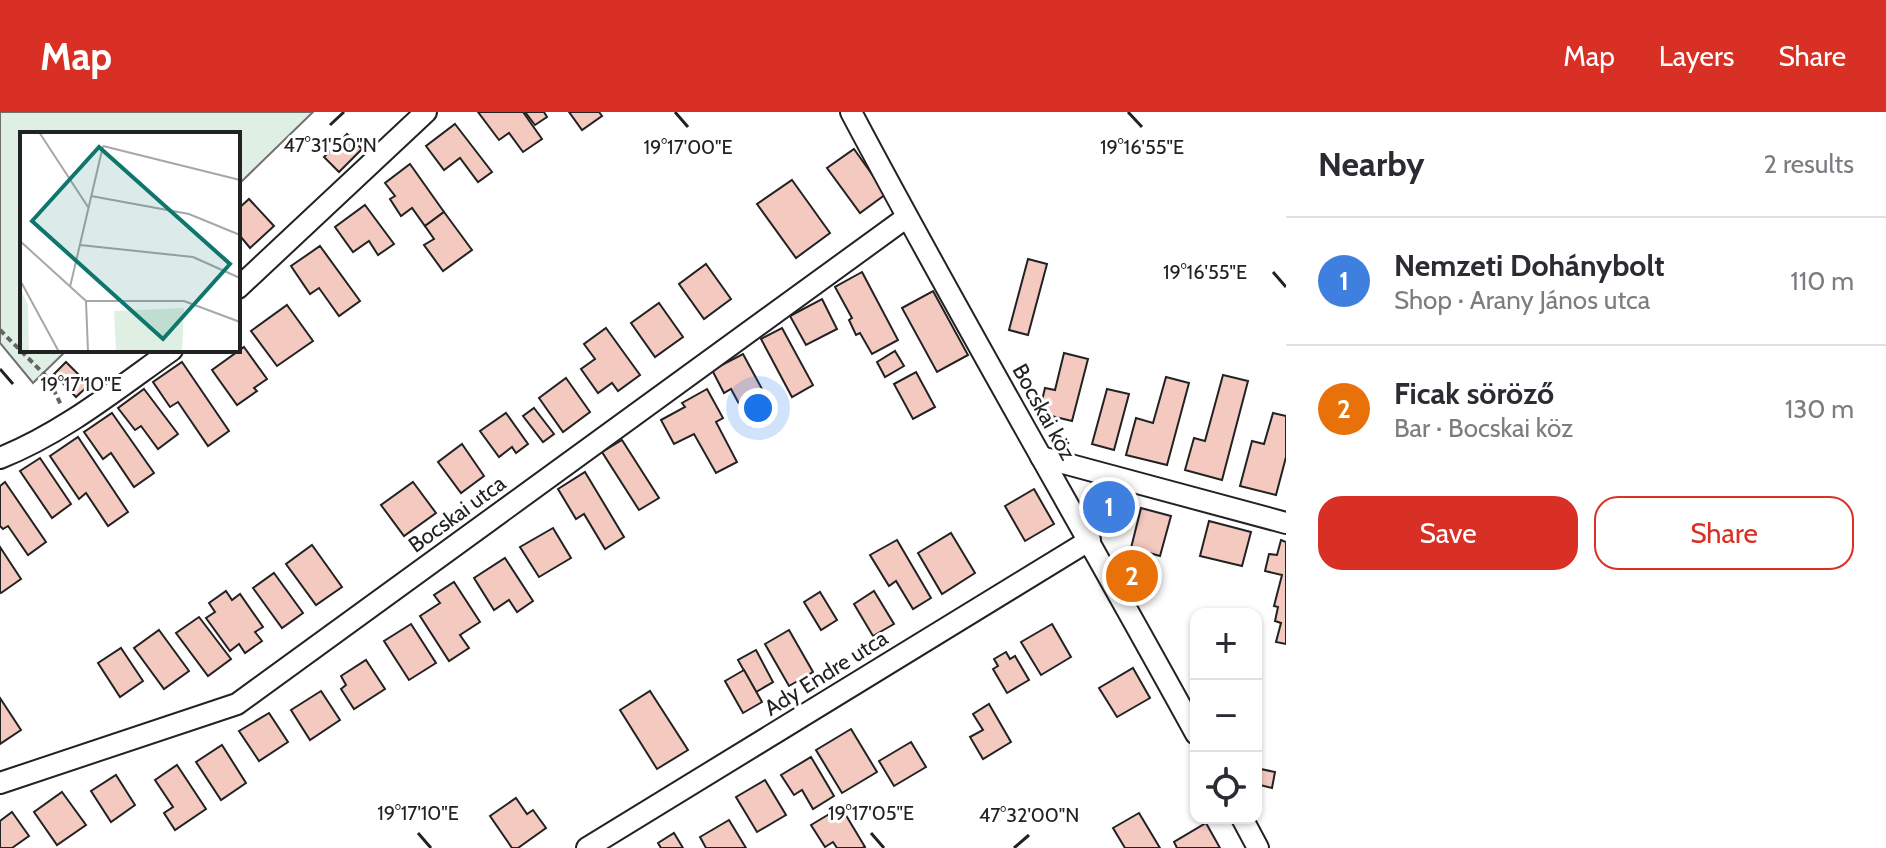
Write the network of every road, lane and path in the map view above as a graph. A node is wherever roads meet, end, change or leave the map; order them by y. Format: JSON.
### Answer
{"nodes":[{"id":1,"x":426,"y":112,"type":"edge"},
{"id":2,"x":851,"y":112,"type":"edge"},
{"id":3,"x":907,"y":217,"type":"junction"},
{"id":4,"x":240,"y":286,"type":"edge"},
{"id":5,"x":0,"y":330,"type":"edge"},
{"id":6,"x":20,"y":350,"type":"edge"},
{"id":7,"x":22,"y":352,"type":"edge"},
{"id":8,"x":169,"y":352,"type":"edge"},
{"id":9,"x":70,"y":422,"type":"junction"},
{"id":10,"x":1041,"y":457,"type":"junction"},
{"id":11,"x":0,"y":458,"type":"edge"},
{"id":12,"x":1286,"y":523,"type":"edge"},
{"id":13,"x":1090,"y":540,"type":"junction"},
{"id":14,"x":1190,"y":723,"type":"edge"},
{"id":15,"x":0,"y":783,"type":"edge"},
{"id":16,"x":1245,"y":824,"type":"edge"},
{"id":17,"x":587,"y":848,"type":"edge"},
{"id":18,"x":1258,"y":848,"type":"edge"}],
"edges":[{"from":1,"to":4,"type":"street"},
{"from":2,"to":3,"type":"street","name":"Bocskai köz"},
{"from":3,"to":10,"type":"street","name":"Bocskai köz"},
{"from":3,"to":15,"type":"street","name":"Bocskai utca"},
{"from":5,"to":6,"type":"path"},
{"from":7,"to":9,"type":"path"},
{"from":8,"to":9,"type":"street"},
{"from":9,"to":11,"type":"street"},
{"from":10,"to":12,"type":"street"},
{"from":10,"to":13,"type":"street","name":"Bocskai köz"},
{"from":13,"to":14,"type":"street","name":"Bocskai köz"},
{"from":13,"to":17,"type":"street","name":"Ady Endre utca"},
{"from":16,"to":18,"type":"street"}]}
